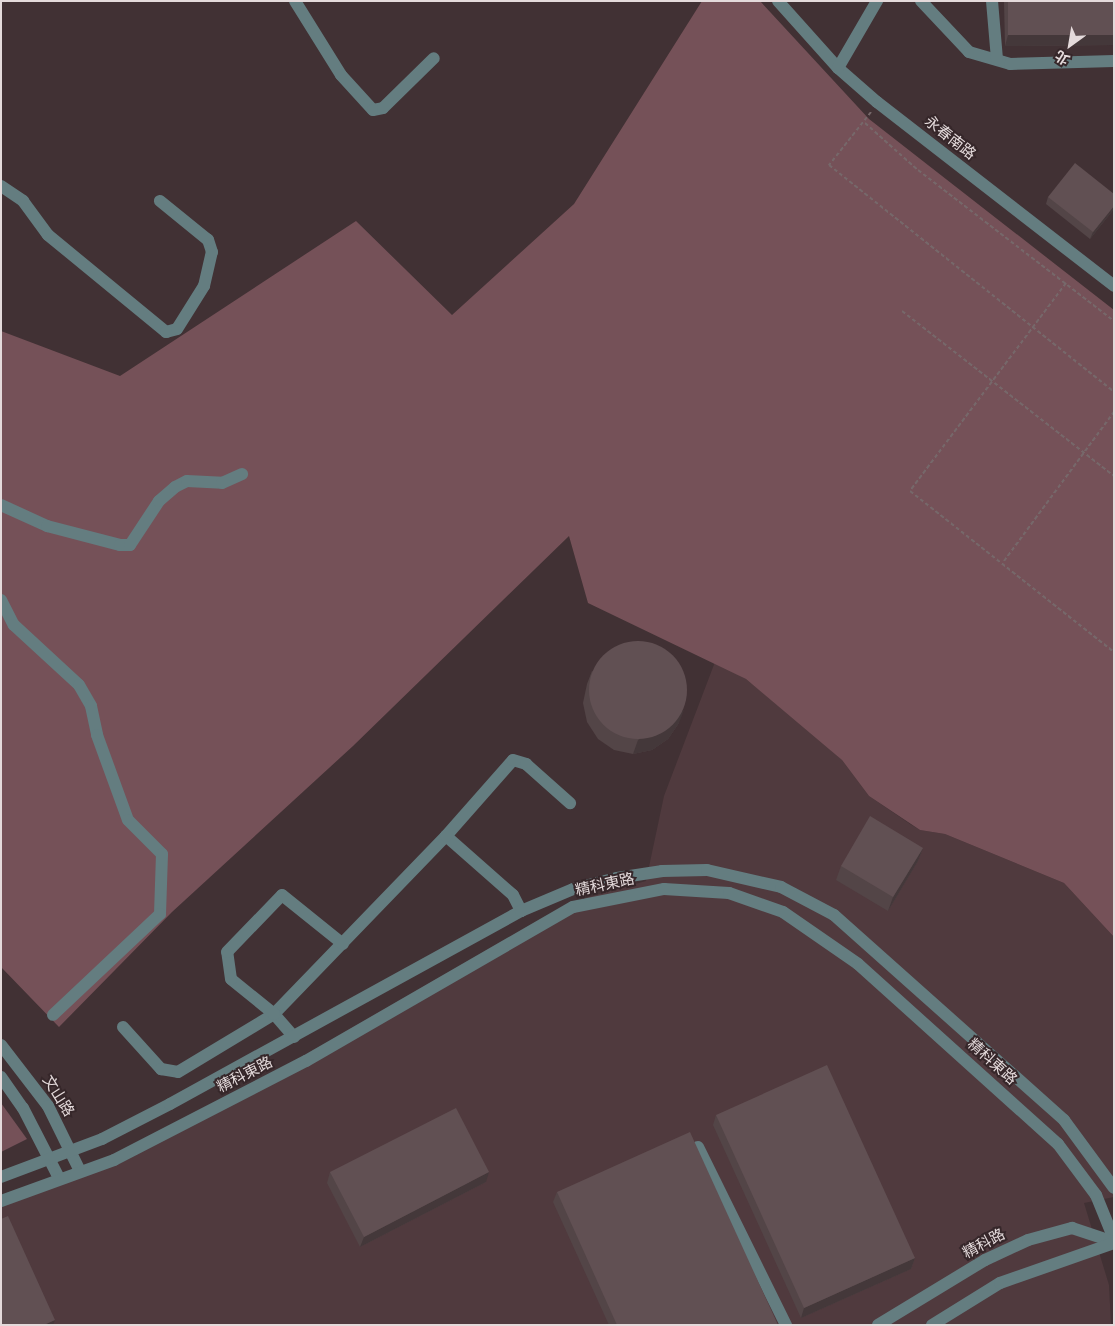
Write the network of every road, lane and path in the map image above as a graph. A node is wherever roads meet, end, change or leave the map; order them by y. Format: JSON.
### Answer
{"nodes":[{"id":1,"x":295,"y":1,"type":"edge"},
{"id":2,"x":778,"y":1,"type":"edge"},
{"id":3,"x":877,"y":1,"type":"edge"},
{"id":4,"x":992,"y":1,"type":"edge"},
{"id":5,"x":927,"y":4,"type":"edge"},
{"id":6,"x":434,"y":58,"type":"dead end"},
{"id":7,"x":997,"y":59,"type":"junction"},
{"id":8,"x":1114,"y":61,"type":"edge"},
{"id":9,"x":838,"y":68,"type":"junction"},
{"id":10,"x":877,"y":102,"type":"junction"},
{"id":11,"x":865,"y":123,"type":"junction"},
{"id":12,"x":1,"y":186,"type":"edge"},
{"id":13,"x":160,"y":201,"type":"dead end"},
{"id":14,"x":1066,"y":283,"type":"junction"},
{"id":15,"x":1114,"y":286,"type":"edge"},
{"id":16,"x":902,"y":311,"type":"dead end"},
{"id":17,"x":1114,"y":321,"type":"edge"},
{"id":18,"x":1033,"y":328,"type":"junction"},
{"id":19,"x":993,"y":380,"type":"junction"},
{"id":20,"x":1114,"y":392,"type":"edge"},
{"id":21,"x":1114,"y":412,"type":"edge"},
{"id":22,"x":1083,"y":452,"type":"junction"},
{"id":23,"x":242,"y":474,"type":"dead end"},
{"id":24,"x":1114,"y":476,"type":"edge"},
{"id":25,"x":1,"y":505,"type":"edge"},
{"id":26,"x":1003,"y":562,"type":"junction"},
{"id":27,"x":1,"y":600,"type":"edge"},
{"id":28,"x":1114,"y":652,"type":"edge"},
{"id":29,"x":570,"y":803,"type":"dead end"},
{"id":30,"x":446,"y":836,"type":"junction"},
{"id":31,"x":521,"y":911,"type":"junction"},
{"id":32,"x":343,"y":944,"type":"junction"},
{"id":33,"x":274,"y":1014,"type":"junction"},
{"id":34,"x":53,"y":1015,"type":"dead end"},
{"id":35,"x":123,"y":1027,"type":"dead end"},
{"id":36,"x":294,"y":1036,"type":"junction"},
{"id":37,"x":1,"y":1045,"type":"edge"},
{"id":38,"x":1,"y":1078,"type":"edge"},
{"id":39,"x":698,"y":1147,"type":"edge"},
{"id":40,"x":71,"y":1148,"type":"junction"},
{"id":41,"x":50,"y":1157,"type":"junction"},
{"id":42,"x":80,"y":1171,"type":"junction"},
{"id":43,"x":1,"y":1177,"type":"edge"},
{"id":44,"x":60,"y":1178,"type":"junction"},
{"id":45,"x":1114,"y":1188,"type":"edge"},
{"id":46,"x":1,"y":1201,"type":"edge"},
{"id":47,"x":1114,"y":1241,"type":"edge"},
{"id":48,"x":786,"y":1325,"type":"edge"},
{"id":49,"x":878,"y":1325,"type":"edge"},
{"id":50,"x":932,"y":1325,"type":"edge"}],
"edges":[{"from":1,"to":6,"type":"street"},
{"from":2,"to":9,"type":"street","name":"永春南路"},
{"from":3,"to":9,"type":"street"},
{"from":4,"to":7,"type":"street"},
{"from":5,"to":7,"type":"street"},
{"from":7,"to":8,"type":"street"},
{"from":9,"to":10,"type":"street","name":"永春南路"},
{"from":10,"to":11,"type":"path"},
{"from":10,"to":15,"type":"street","name":"永春南路"},
{"from":11,"to":14,"type":"path"},
{"from":11,"to":18,"type":"path"},
{"from":12,"to":13,"type":"street"},
{"from":14,"to":17,"type":"path"},
{"from":14,"to":18,"type":"path"},
{"from":16,"to":19,"type":"path"},
{"from":18,"to":19,"type":"path"},
{"from":18,"to":20,"type":"path"},
{"from":19,"to":22,"type":"path"},
{"from":19,"to":26,"type":"path"},
{"from":21,"to":22,"type":"path"},
{"from":22,"to":24,"type":"path"},
{"from":22,"to":26,"type":"path"},
{"from":23,"to":25,"type":"street"},
{"from":26,"to":28,"type":"path"},
{"from":27,"to":34,"type":"street"},
{"from":29,"to":30,"type":"street"},
{"from":30,"to":31,"type":"street"},
{"from":30,"to":32,"type":"street"},
{"from":31,"to":36,"type":"street","name":"精科東路"},
{"from":31,"to":45,"type":"street","name":"精科東路"},
{"from":32,"to":33,"type":"street"},
{"from":32,"to":33,"type":"street"},
{"from":33,"to":35,"type":"street"},
{"from":33,"to":36,"type":"street"},
{"from":36,"to":40,"type":"street","name":"精科東路"},
{"from":37,"to":40,"type":"street","name":"文山路"},
{"from":38,"to":41,"type":"street"},
{"from":39,"to":48,"type":"street"},
{"from":40,"to":41,"type":"street","name":"精科東路"},
{"from":40,"to":42,"type":"street","name":"文山路"},
{"from":41,"to":43,"type":"street","name":"精科東路"},
{"from":41,"to":44,"type":"street"},
{"from":42,"to":44,"type":"street","name":"精科東路"},
{"from":42,"to":47,"type":"street","name":"精科東路"},
{"from":44,"to":46,"type":"street","name":"精科東路"},
{"from":47,"to":49,"type":"street","name":"精科路"},
{"from":47,"to":50,"type":"street"}]}
